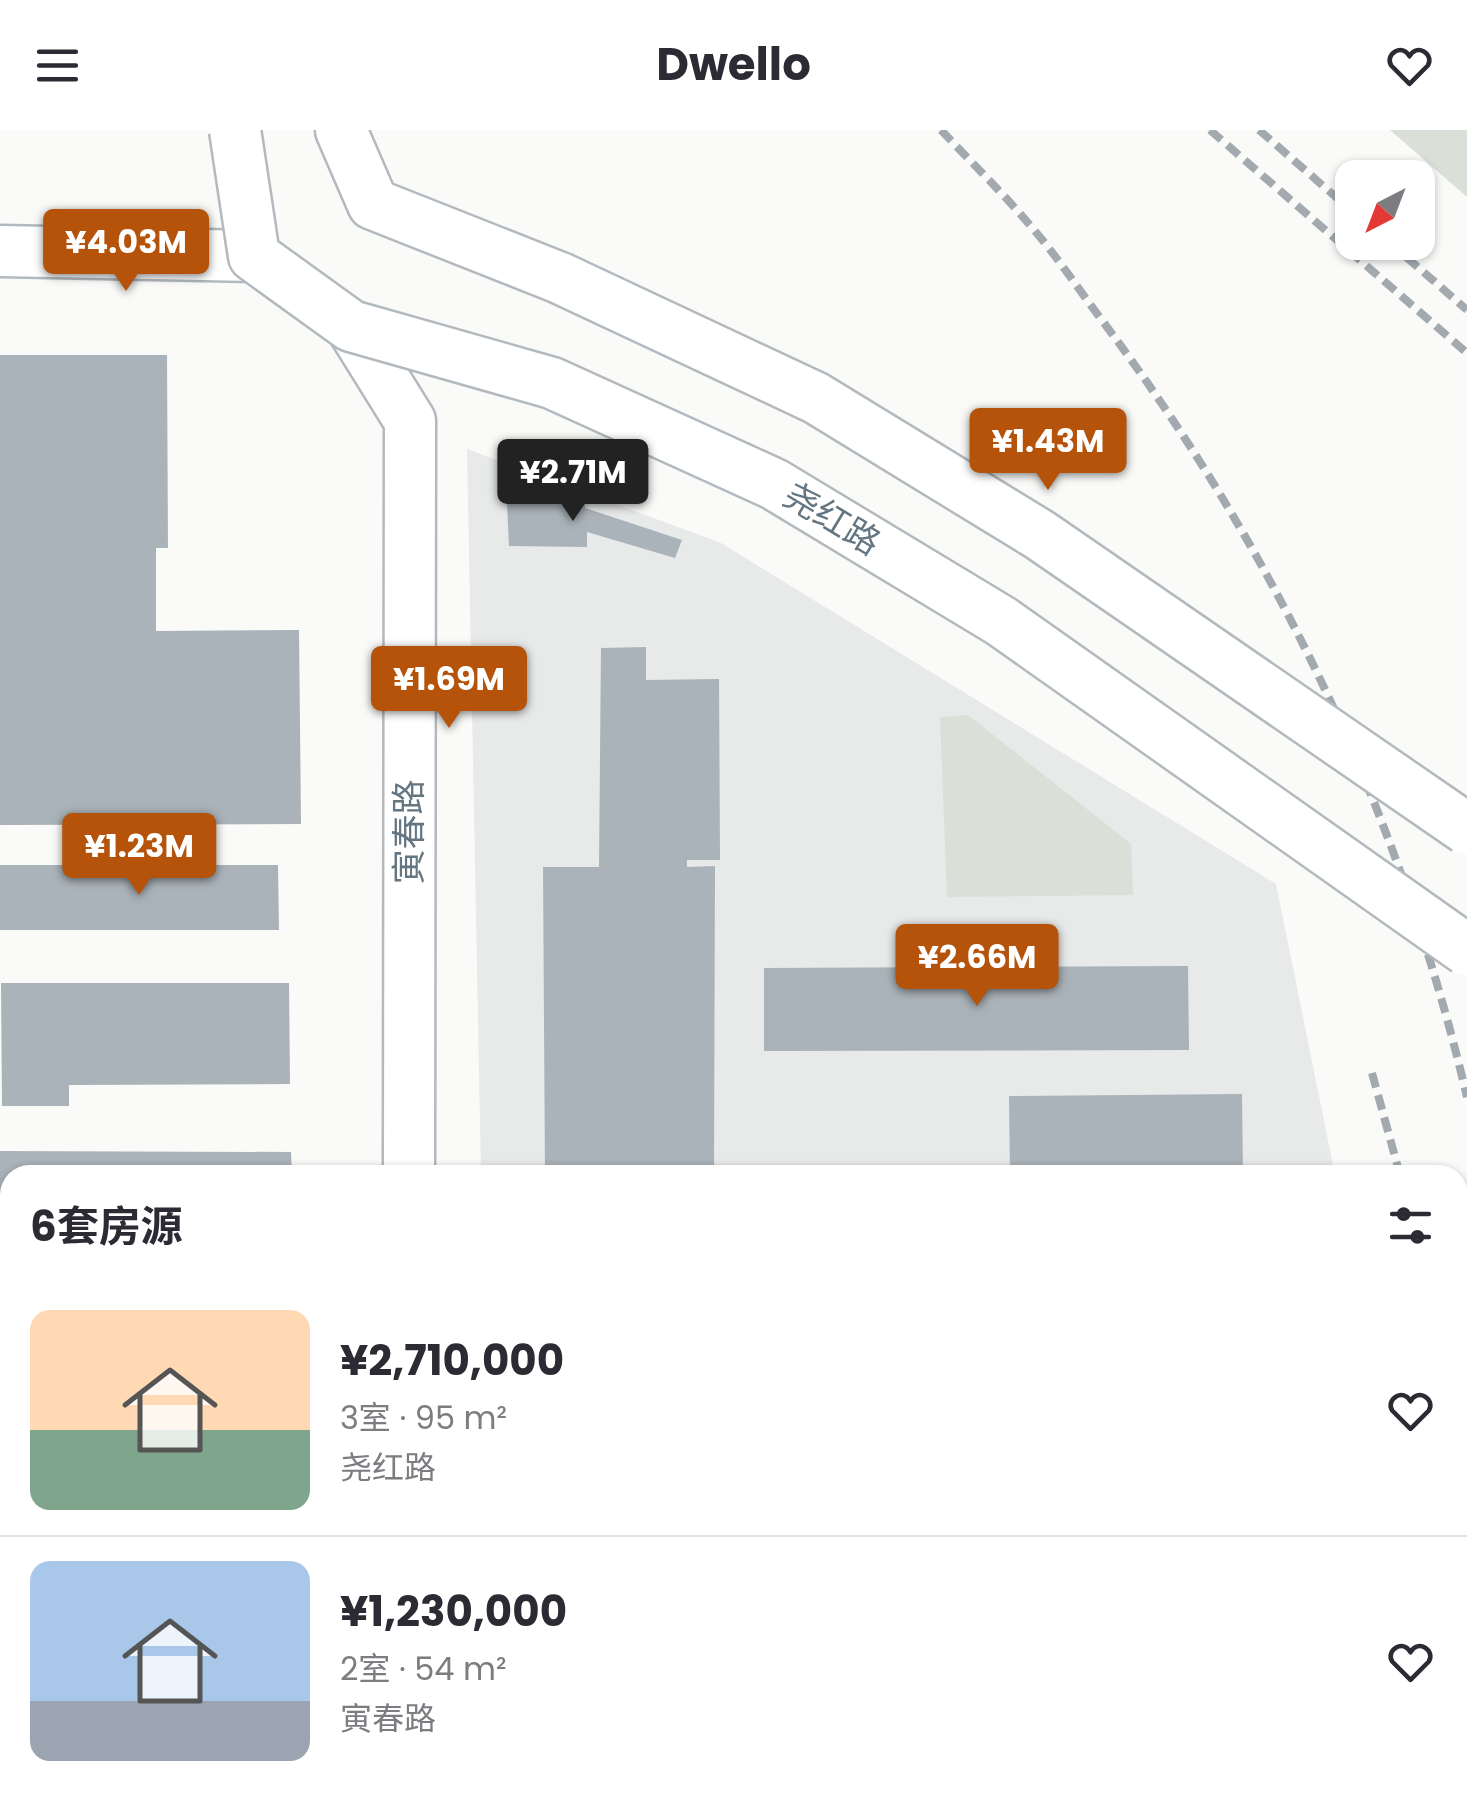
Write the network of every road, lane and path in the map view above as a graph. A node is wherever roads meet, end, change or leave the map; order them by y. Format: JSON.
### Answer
{"nodes":[{"id":1,"x":234,"y":130,"type":"edge"},
{"id":2,"x":341,"y":130,"type":"edge"},
{"id":3,"x":0,"y":251,"type":"edge"},
{"id":4,"x":254,"y":256,"type":"junction"},
{"id":5,"x":351,"y":326,"type":"junction"},
{"id":6,"x":1467,"y":829,"type":"edge"},
{"id":7,"x":1467,"y":950,"type":"edge"},
{"id":8,"x":409,"y":1165,"type":"edge"}],
"edges":[{"from":1,"to":4,"type":"main road","bridge":true},
{"from":2,"to":6,"type":"main road","bridge":true},
{"from":3,"to":4,"type":"main road"},
{"from":4,"to":5,"type":"main road","name":"尧红路","bridge":true},
{"from":5,"to":7,"type":"main road","name":"尧红路","bridge":true},
{"from":5,"to":8,"type":"main road","name":"寅春路"}]}
